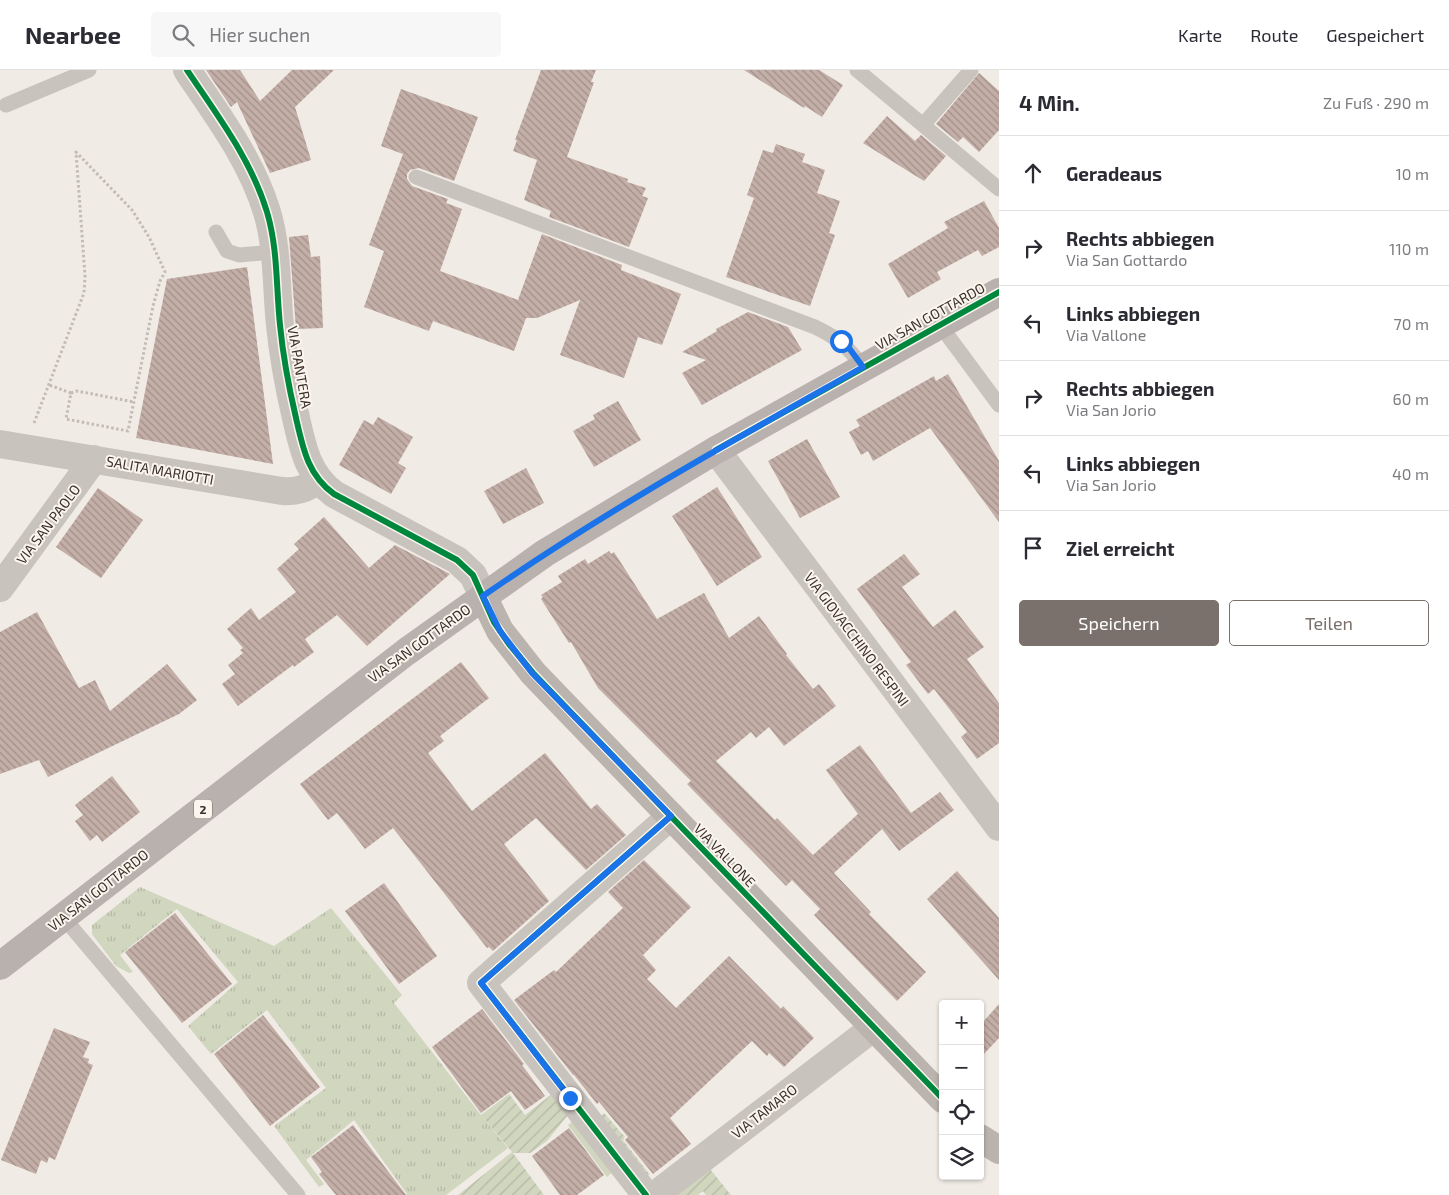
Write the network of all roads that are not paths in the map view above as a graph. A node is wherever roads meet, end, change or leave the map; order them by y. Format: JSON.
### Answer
{"nodes":[{"id":1,"x":89,"y":70,"type":"edge"},
{"id":2,"x":187,"y":70,"type":"edge"},
{"id":3,"x":857,"y":70,"type":"edge"},
{"id":4,"x":971,"y":70,"type":"edge"},
{"id":5,"x":6,"y":105,"type":"dead end"},
{"id":6,"x":923,"y":125,"type":"junction"},
{"id":7,"x":416,"y":177,"type":"dead end"},
{"id":8,"x":999,"y":189,"type":"edge"},
{"id":9,"x":216,"y":232,"type":"dead end"},
{"id":10,"x":275,"y":252,"type":"junction"},
{"id":11,"x":999,"y":292,"type":"edge"},
{"id":12,"x":940,"y":325,"type":"junction"},
{"id":13,"x":863,"y":367,"type":"junction"},
{"id":14,"x":999,"y":405,"type":"edge"},
{"id":15,"x":0,"y":444,"type":"edge"},
{"id":16,"x":716,"y":450,"type":"junction"},
{"id":17,"x":94,"y":459,"type":"junction"},
{"id":18,"x":318,"y":480,"type":"junction"},
{"id":19,"x":0,"y":588,"type":"edge"},
{"id":20,"x":483,"y":596,"type":"junction"},
{"id":21,"x":671,"y":816,"type":"junction"},
{"id":22,"x":999,"y":827,"type":"edge"},
{"id":23,"x":63,"y":917,"type":"junction"},
{"id":24,"x":0,"y":966,"type":"edge"},
{"id":25,"x":873,"y":1028,"type":"junction"},
{"id":26,"x":939,"y":1095,"type":"edge"},
{"id":27,"x":984,"y":1141,"type":"edge"},
{"id":28,"x":999,"y":1150,"type":"edge"},
{"id":29,"x":298,"y":1195,"type":"edge"},
{"id":30,"x":646,"y":1195,"type":"edge"},
{"id":31,"x":655,"y":1195,"type":"edge"}],
"edges":[{"from":1,"to":5,"type":"lane"},
{"from":2,"to":10,"type":"street","name":"VIA PANTERA"},
{"from":3,"to":6,"type":"lane"},
{"from":4,"to":6,"type":"lane"},
{"from":6,"to":8,"type":"lane"},
{"from":7,"to":13,"type":"lane"},
{"from":9,"to":10,"type":"lane"},
{"from":10,"to":18,"type":"street","name":"VIA PANTERA"},
{"from":11,"to":12,"type":"main road","name":"VIA SAN GOTTARDO","number":"2"},
{"from":12,"to":13,"type":"main road","name":"VIA SAN GOTTARDO","number":"2"},
{"from":12,"to":14,"type":"lane"},
{"from":13,"to":16,"type":"main road","name":"VIA SAN GOTTARDO","number":"2"},
{"from":15,"to":17,"type":"street","name":"SALITA MARIOTTI"},
{"from":16,"to":20,"type":"main road","name":"VIA SAN GOTTARDO","number":"2"},
{"from":16,"to":22,"type":"street","name":"VIA GIOVACCHINO RESPINI"},
{"from":17,"to":18,"type":"street","name":"SALITA MARIOTTI"},
{"from":17,"to":19,"type":"street","name":"VIA SAN PAOLO"},
{"from":18,"to":20,"type":"street","name":"VIA PANTERA"},
{"from":20,"to":21,"type":"street","name":"VIA VALLONE"},
{"from":20,"to":23,"type":"main road","name":"VIA SAN GOTTARDO","number":"2"},
{"from":21,"to":25,"type":"street","name":"VIA VALLONE"},
{"from":21,"to":30,"type":"street"},
{"from":23,"to":24,"type":"main road","name":"VIA SAN GOTTARDO","number":"2"},
{"from":23,"to":29,"type":"lane"},
{"from":25,"to":26,"type":"street","name":"VIA VALLONE"},
{"from":25,"to":31,"type":"street","name":"VIA TAMARO"},
{"from":27,"to":28,"type":"street"}]}
